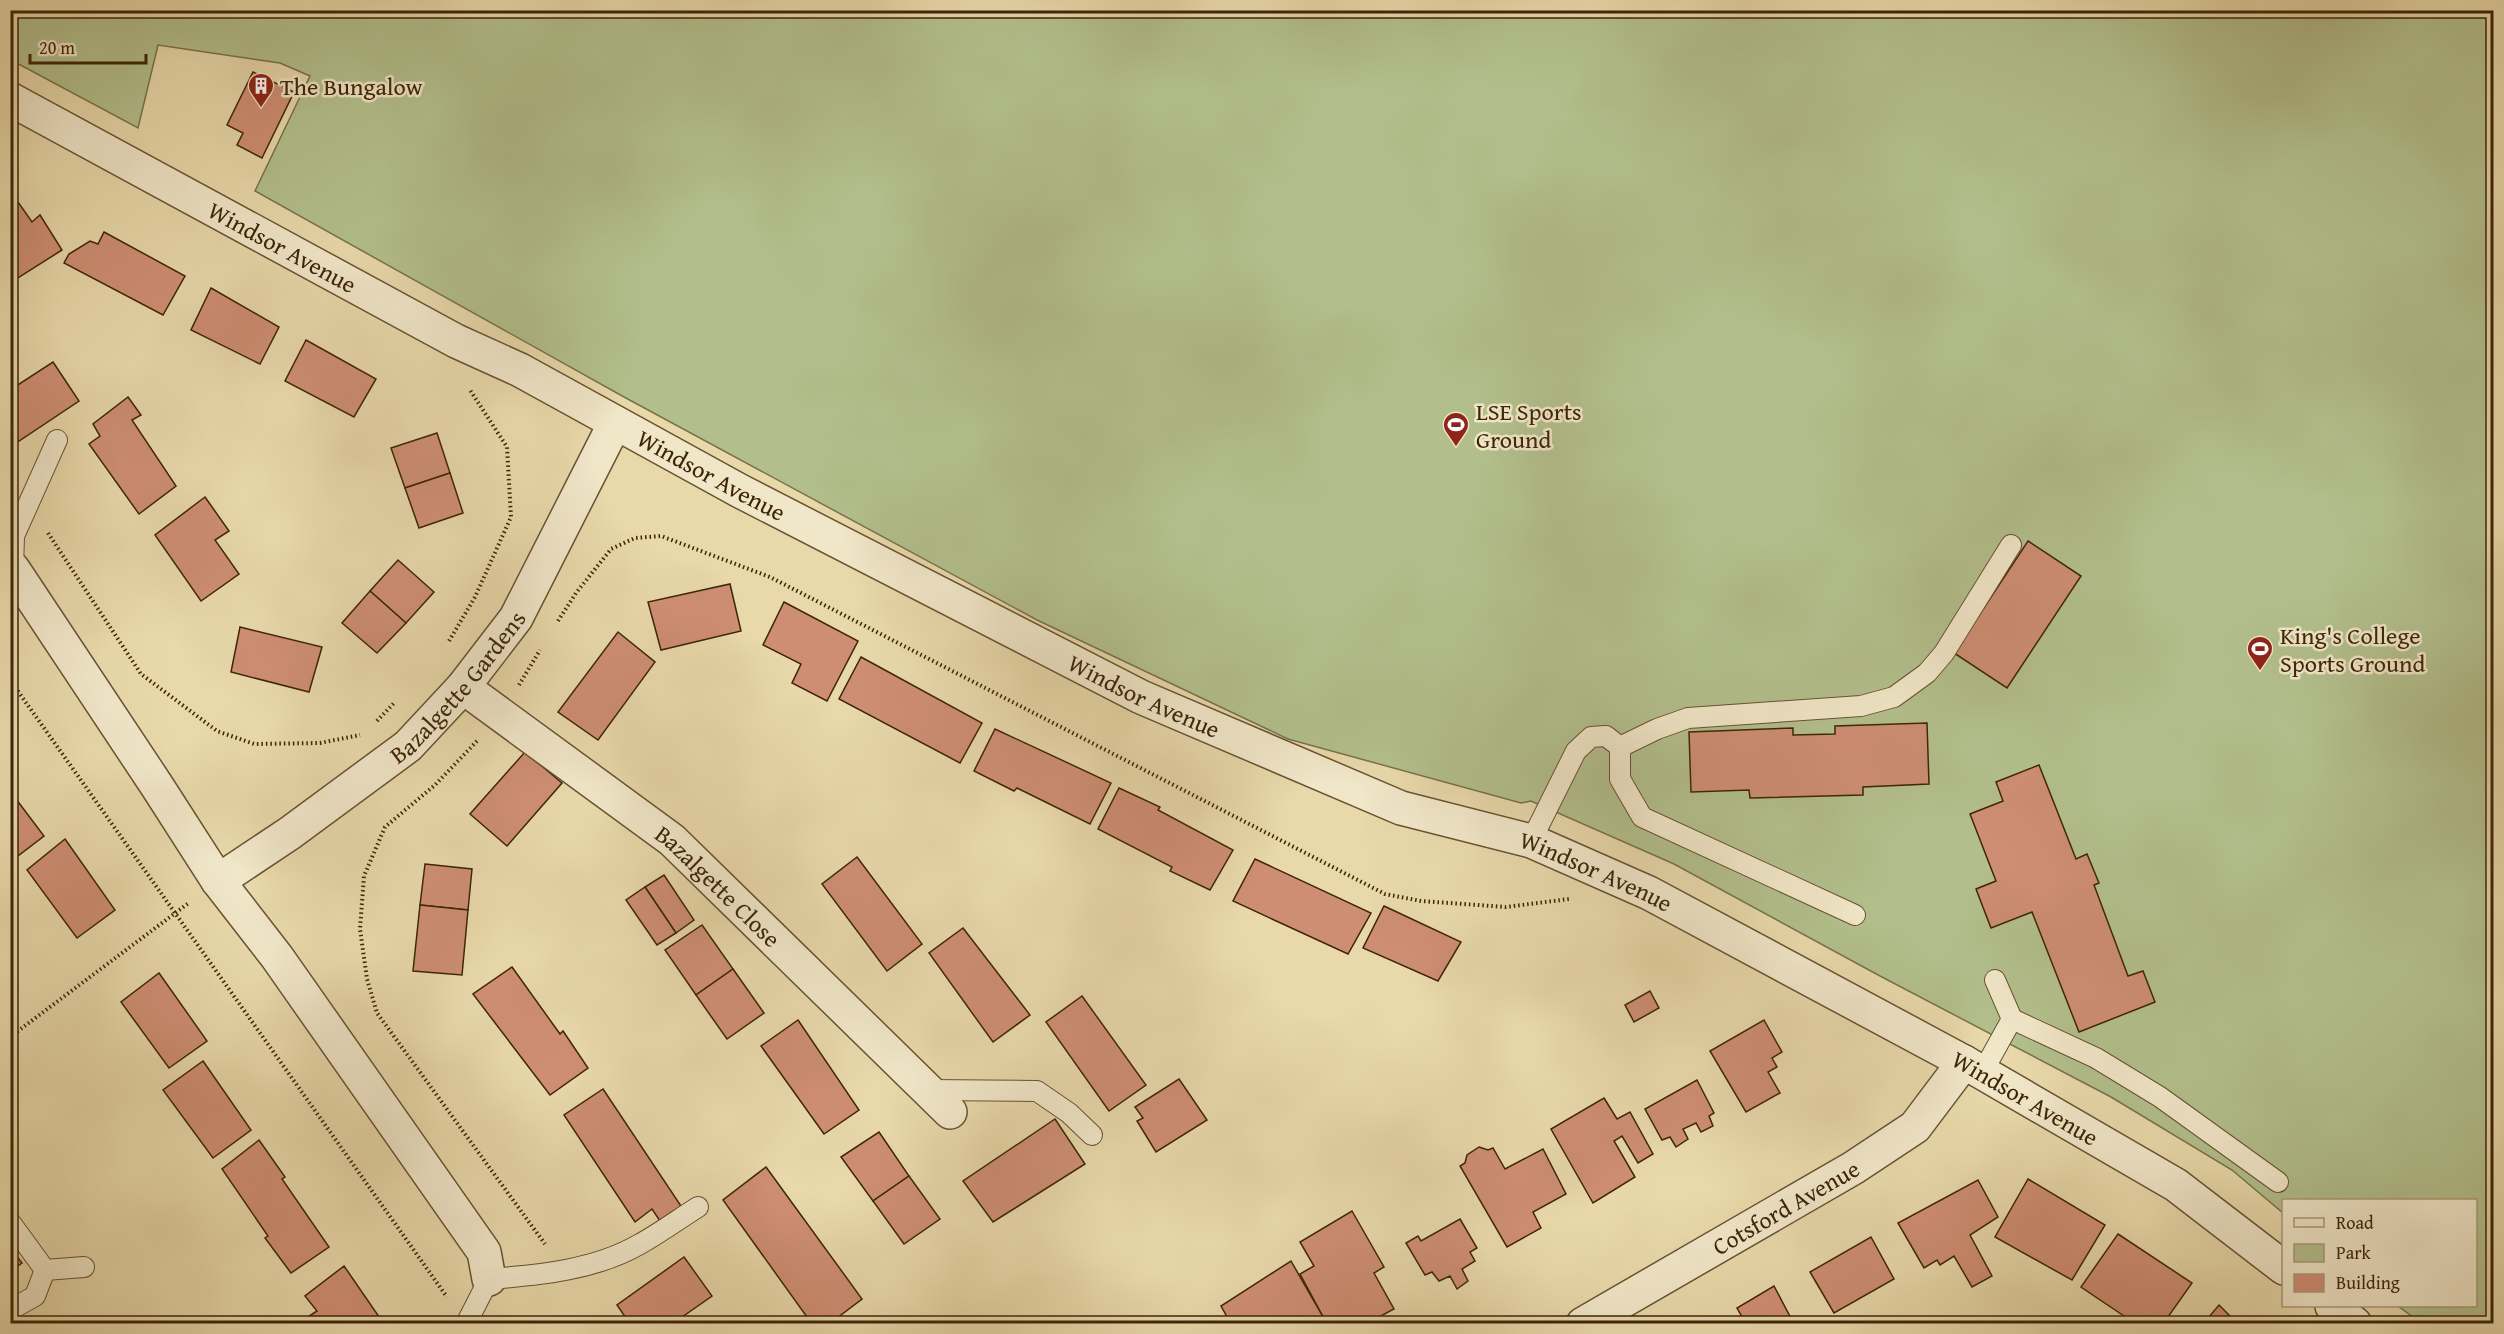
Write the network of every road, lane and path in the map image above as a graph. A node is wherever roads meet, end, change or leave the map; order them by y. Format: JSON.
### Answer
{"nodes":[{"id":1,"x":10,"y":99,"type":"edge"},
{"id":2,"x":463,"y":385,"type":"dead end"},
{"id":3,"x":615,"y":423,"type":"junction"},
{"id":4,"x":57,"y":440,"type":"dead end"},
{"id":5,"x":20,"y":520,"type":"junction"},
{"id":6,"x":2011,"y":545,"type":"dead end"},
{"id":7,"x":12,"y":569,"type":"edge"},
{"id":8,"x":557,"y":623,"type":"dead end"},
{"id":9,"x":545,"y":644,"type":"dead end"},
{"id":10,"x":446,"y":647,"type":"dead end"},
{"id":11,"x":10,"y":680,"type":"edge"},
{"id":12,"x":463,"y":687,"type":"junction"},
{"id":13,"x":401,"y":696,"type":"dead end"},
{"id":14,"x":501,"y":715,"type":"junction"},
{"id":15,"x":371,"y":727,"type":"dead end"},
{"id":16,"x":363,"y":734,"type":"dead end"},
{"id":17,"x":1620,"y":747,"type":"junction"},
{"id":18,"x":1531,"y":841,"type":"junction"},
{"id":19,"x":218,"y":881,"type":"junction"},
{"id":20,"x":1620,"y":881,"type":"junction"},
{"id":21,"x":175,"y":913,"type":"junction"},
{"id":22,"x":1855,"y":915,"type":"dead end"},
{"id":23,"x":1995,"y":980,"type":"dead end"},
{"id":24,"x":2012,"y":1019,"type":"junction"},
{"id":25,"x":10,"y":1037,"type":"edge"},
{"id":26,"x":1973,"y":1067,"type":"junction"},
{"id":27,"x":939,"y":1101,"type":"joint"},
{"id":28,"x":1092,"y":1135,"type":"dead end"},
{"id":29,"x":2278,"y":1182,"type":"dead end"},
{"id":30,"x":698,"y":1207,"type":"dead end"},
{"id":31,"x":10,"y":1222,"type":"edge"},
{"id":32,"x":84,"y":1267,"type":"dead end"},
{"id":33,"x":2282,"y":1267,"type":"edge"},
{"id":34,"x":45,"y":1270,"type":"junction"},
{"id":35,"x":555,"y":1273,"type":"junction"},
{"id":36,"x":489,"y":1279,"type":"junction"},
{"id":37,"x":2335,"y":1307,"type":"edge"},
{"id":38,"x":10,"y":1310,"type":"edge"},
{"id":39,"x":468,"y":1320,"type":"edge"},
{"id":40,"x":1583,"y":1323,"type":"edge"},
{"id":41,"x":2355,"y":1323,"type":"edge"}],
"edges":[{"from":1,"to":3,"type":"street","name":"Windsor Avenue"},
{"from":2,"to":10,"type":"path"},
{"from":3,"to":12,"type":"street","name":"Bazalgette Gardens"},
{"from":3,"to":18,"type":"street","name":"Windsor Avenue"},
{"from":4,"to":5,"type":"lane"},
{"from":5,"to":7,"type":"lane"},
{"from":5,"to":16,"type":"path"},
{"from":6,"to":17,"type":"lane"},
{"from":7,"to":19,"type":"street"},
{"from":8,"to":20,"type":"path"},
{"from":9,"to":14,"type":"path"},
{"from":11,"to":21,"type":"path"},
{"from":12,"to":14,"type":"street","name":"Bazalgette Close"},
{"from":12,"to":19,"type":"street","name":"Bazalgette Gardens"},
{"from":13,"to":15,"type":"path"},
{"from":14,"to":27,"type":"street","name":"Bazalgette Close"},
{"from":14,"to":35,"type":"path"},
{"from":17,"to":18,"type":"lane"},
{"from":17,"to":22,"type":"lane"},
{"from":18,"to":20,"type":"street","name":"Windsor Avenue"},
{"from":19,"to":21,"type":"path"},
{"from":19,"to":36,"type":"street"},
{"from":20,"to":26,"type":"street","name":"Windsor Avenue"},
{"from":21,"to":25,"type":"path"},
{"from":21,"to":39,"type":"path"},
{"from":23,"to":24,"type":"lane"},
{"from":24,"to":26,"type":"lane"},
{"from":24,"to":29,"type":"lane"},
{"from":26,"to":33,"type":"street","name":"Windsor Avenue"},
{"from":26,"to":40,"type":"street","name":"Cotsford Avenue"},
{"from":27,"to":28,"type":"lane"},
{"from":30,"to":35,"type":"lane"},
{"from":31,"to":34,"type":"lane"},
{"from":32,"to":34,"type":"lane"},
{"from":34,"to":38,"type":"lane"},
{"from":35,"to":36,"type":"lane"},
{"from":36,"to":39,"type":"lane"},
{"from":37,"to":41,"type":"street"}]}
